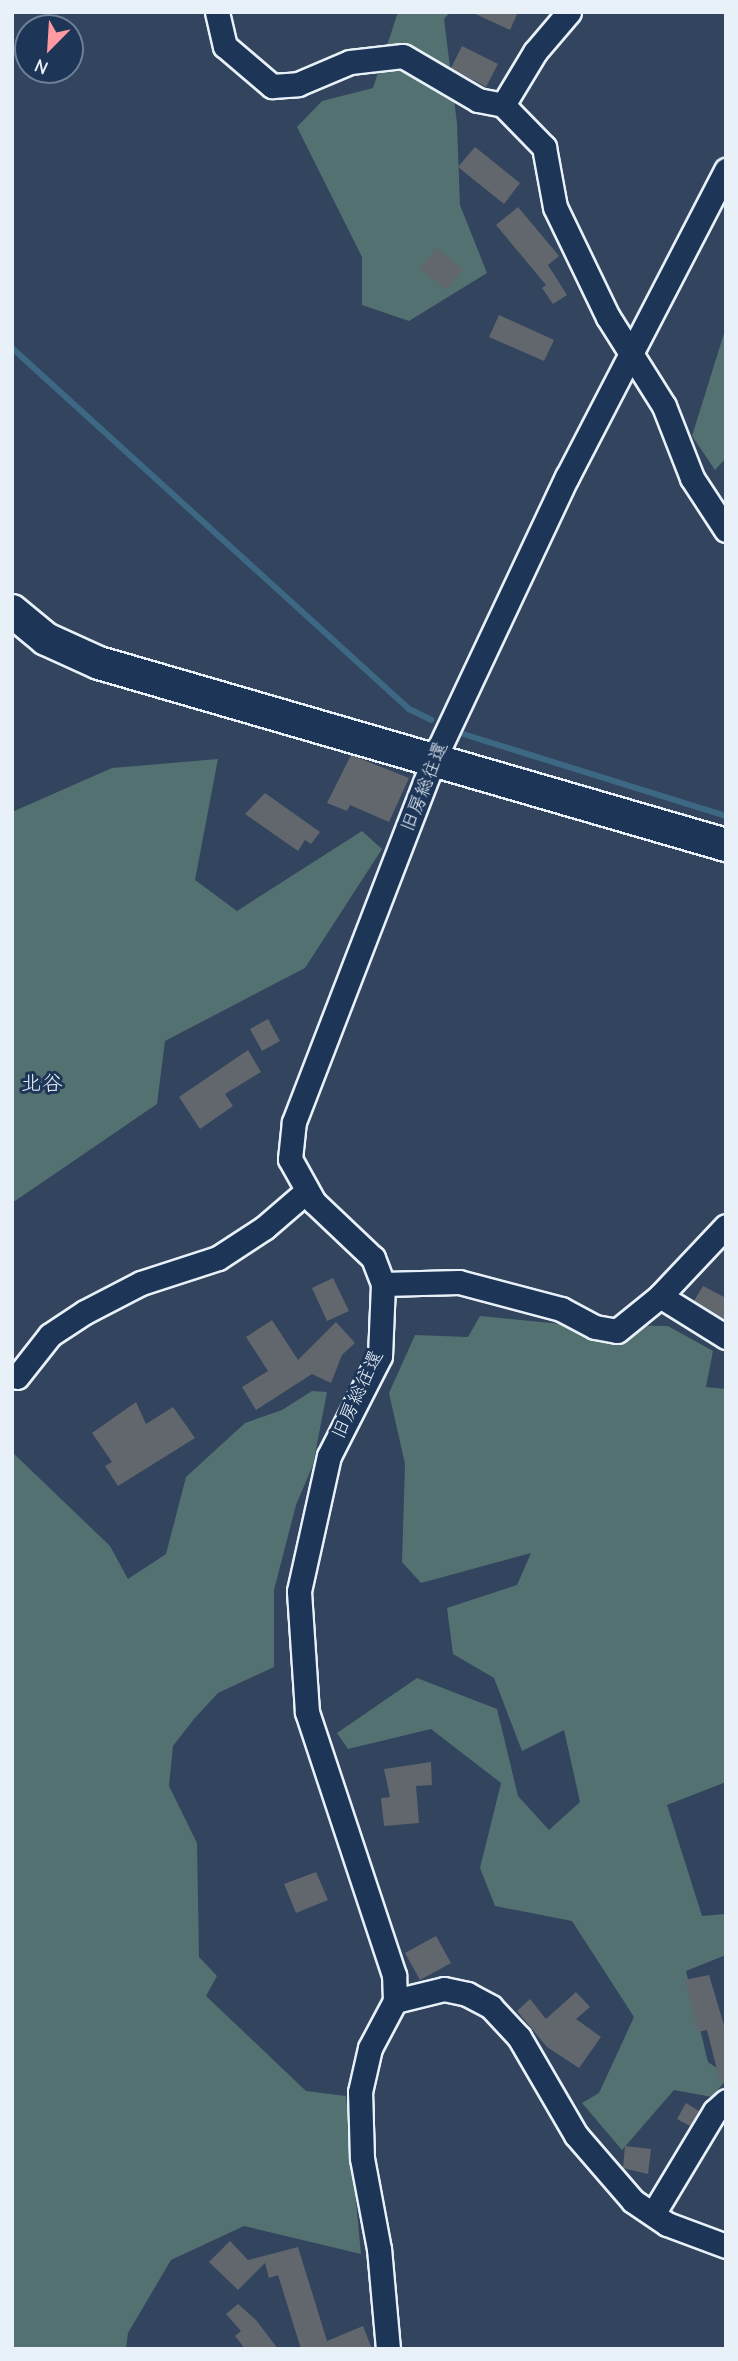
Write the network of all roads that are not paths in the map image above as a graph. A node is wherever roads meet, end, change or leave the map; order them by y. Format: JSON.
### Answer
{"nodes":[{"id":1,"x":217,"y":12,"type":"edge"},
{"id":2,"x":569,"y":12,"type":"edge"},
{"id":3,"x":503,"y":105,"type":"junction"},
{"id":4,"x":726,"y":170,"type":"edge"},
{"id":5,"x":629,"y":355,"type":"junction"},
{"id":6,"x":726,"y":530,"type":"edge"},
{"id":7,"x":12,"y":611,"type":"edge"},
{"id":8,"x":435,"y":757,"type":"junction"},
{"id":9,"x":726,"y":845,"type":"edge"},
{"id":10,"x":307,"y":1191,"type":"junction"},
{"id":11,"x":726,"y":1226,"type":"edge"},
{"id":12,"x":383,"y":1284,"type":"junction"},
{"id":13,"x":660,"y":1296,"type":"junction"},
{"id":14,"x":726,"y":1337,"type":"edge"},
{"id":15,"x":17,"y":1377,"type":"dead end"},
{"id":16,"x":395,"y":2001,"type":"junction"},
{"id":17,"x":726,"y":2101,"type":"edge"},
{"id":18,"x":653,"y":2214,"type":"junction"},
{"id":19,"x":726,"y":2246,"type":"edge"},
{"id":20,"x":386,"y":2348,"type":"edge"}],
"edges":[{"from":1,"to":3,"type":"street"},
{"from":2,"to":3,"type":"street"},
{"from":3,"to":5,"type":"street"},
{"from":4,"to":5,"type":"street","name":"旧房総往還"},
{"from":5,"to":6,"type":"street"},
{"from":5,"to":8,"type":"street","name":"旧房総往還"},
{"from":7,"to":8,"type":"street"},
{"from":8,"to":9,"type":"street"},
{"from":8,"to":10,"type":"street","name":"旧房総往還"},
{"from":10,"to":12,"type":"street","name":"旧房総往還"},
{"from":10,"to":15,"type":"street"},
{"from":11,"to":13,"type":"street"},
{"from":12,"to":13,"type":"street"},
{"from":12,"to":16,"type":"street","name":"旧房総往還"},
{"from":13,"to":14,"type":"street"},
{"from":16,"to":18,"type":"street"},
{"from":16,"to":20,"type":"street"},
{"from":17,"to":18,"type":"street"},
{"from":18,"to":19,"type":"street"}]}
